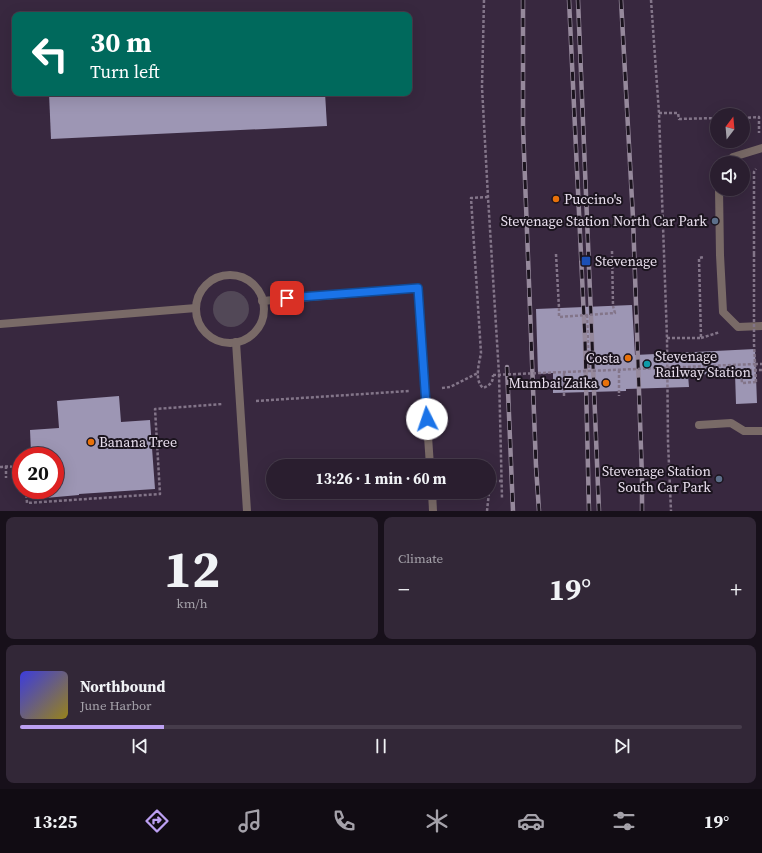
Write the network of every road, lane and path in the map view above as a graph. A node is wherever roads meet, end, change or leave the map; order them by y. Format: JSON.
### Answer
{"nodes":[{"id":1,"x":484,"y":0,"type":"edge"},
{"id":2,"x":651,"y":0,"type":"edge"},
{"id":3,"x":658,"y":113,"type":"junction"},
{"id":4,"x":710,"y":118,"type":"edge"},
{"id":5,"x":750,"y":118,"type":"edge"},
{"id":6,"x":759,"y":135,"type":"dead end"},
{"id":7,"x":762,"y":148,"type":"edge"},
{"id":8,"x":736,"y":156,"type":"edge"},
{"id":9,"x":759,"y":165,"type":"dead end"},
{"id":10,"x":719,"y":196,"type":"edge"},
{"id":11,"x":488,"y":198,"type":"junction"},
{"id":12,"x":612,"y":251,"type":"dead end"},
{"id":13,"x":556,"y":254,"type":"dead end"},
{"id":14,"x":720,"y":255,"type":"junction"},
{"id":15,"x":262,"y":301,"type":"junction"},
{"id":16,"x":196,"y":308,"type":"junction"},
{"id":17,"x":587,"y":315,"type":"junction"},
{"id":18,"x":0,"y":324,"type":"edge"},
{"id":19,"x":762,"y":326,"type":"edge"},
{"id":20,"x":667,"y":338,"type":"junction"},
{"id":21,"x":236,"y":342,"type":"junction"},
{"id":22,"x":755,"y":364,"type":"junction"},
{"id":23,"x":762,"y":364,"type":"edge"},
{"id":24,"x":619,"y":370,"type":"junction"},
{"id":25,"x":762,"y":370,"type":"edge"},
{"id":26,"x":589,"y":371,"type":"junction"},
{"id":27,"x":564,"y":372,"type":"junction"},
{"id":28,"x":478,"y":373,"type":"junction"},
{"id":29,"x":499,"y":374,"type":"junction"},
{"id":30,"x":425,"y":389,"type":"junction"},
{"id":31,"x":564,"y":396,"type":"dead end"},
{"id":32,"x":619,"y":396,"type":"dead end"},
{"id":33,"x":240,"y":402,"type":"junction"},
{"id":34,"x":699,"y":424,"type":"dead end"},
{"id":35,"x":762,"y":431,"type":"edge"},
{"id":36,"x":430,"y":459,"type":"edge"},
{"id":37,"x":6,"y":466,"type":"junction"},
{"id":38,"x":0,"y":467,"type":"edge"},
{"id":39,"x":12,"y":467,"type":"edge"},
{"id":40,"x":6,"y":478,"type":"dead end"},
{"id":41,"x":496,"y":481,"type":"edge"},
{"id":42,"x":502,"y":481,"type":"junction"},
{"id":43,"x":502,"y":498,"type":"dead end"},
{"id":44,"x":27,"y":499,"type":"edge"},
{"id":45,"x":432,"y":499,"type":"edge"},
{"id":46,"x":489,"y":499,"type":"edge"},
{"id":47,"x":247,"y":511,"type":"edge"},
{"id":48,"x":433,"y":511,"type":"edge"},
{"id":49,"x":488,"y":511,"type":"edge"},
{"id":50,"x":671,"y":511,"type":"edge"}],
"edges":[{"from":1,"to":11,"type":"path"},
{"from":2,"to":3,"type":"path"},
{"from":3,"to":4,"type":"path"},
{"from":3,"to":20,"type":"path"},
{"from":5,"to":6,"type":"path"},
{"from":7,"to":8,"type":"lane"},
{"from":9,"to":22,"type":"path","bridge":true},
{"from":10,"to":14,"type":"lane"},
{"from":11,"to":28,"type":"path"},
{"from":11,"to":29,"type":"path"},
{"from":12,"to":17,"type":"path","bridge":true},
{"from":13,"to":17,"type":"path","bridge":true},
{"from":14,"to":19,"type":"lane"},
{"from":14,"to":20,"type":"path"},
{"from":15,"to":16,"type":"lane"},
{"from":15,"to":21,"type":"lane"},
{"from":15,"to":30,"type":"lane"},
{"from":16,"to":18,"type":"lane"},
{"from":16,"to":21,"type":"lane"},
{"from":17,"to":26,"type":"path"},
{"from":20,"to":50,"type":"path"},
{"from":21,"to":33,"type":"lane"},
{"from":22,"to":23,"type":"path"},
{"from":22,"to":24,"type":"path","bridge":true},
{"from":22,"to":25,"type":"path","bridge":true},
{"from":24,"to":26,"type":"path","bridge":true},
{"from":24,"to":32,"type":"path"},
{"from":26,"to":27,"type":"path","bridge":true},
{"from":27,"to":29,"type":"path","bridge":true},
{"from":27,"to":31,"type":"path"},
{"from":28,"to":29,"type":"path"},
{"from":28,"to":30,"type":"path"},
{"from":29,"to":42,"type":"path"},
{"from":30,"to":33,"type":"path"},
{"from":30,"to":36,"type":"lane"},
{"from":33,"to":44,"type":"path"},
{"from":33,"to":47,"type":"lane"},
{"from":34,"to":35,"type":"lane"},
{"from":37,"to":38,"type":"path"},
{"from":37,"to":39,"type":"path"},
{"from":37,"to":40,"type":"path"},
{"from":41,"to":42,"type":"path"},
{"from":42,"to":43,"type":"path"},
{"from":45,"to":48,"type":"lane"},
{"from":46,"to":49,"type":"path"}]}
